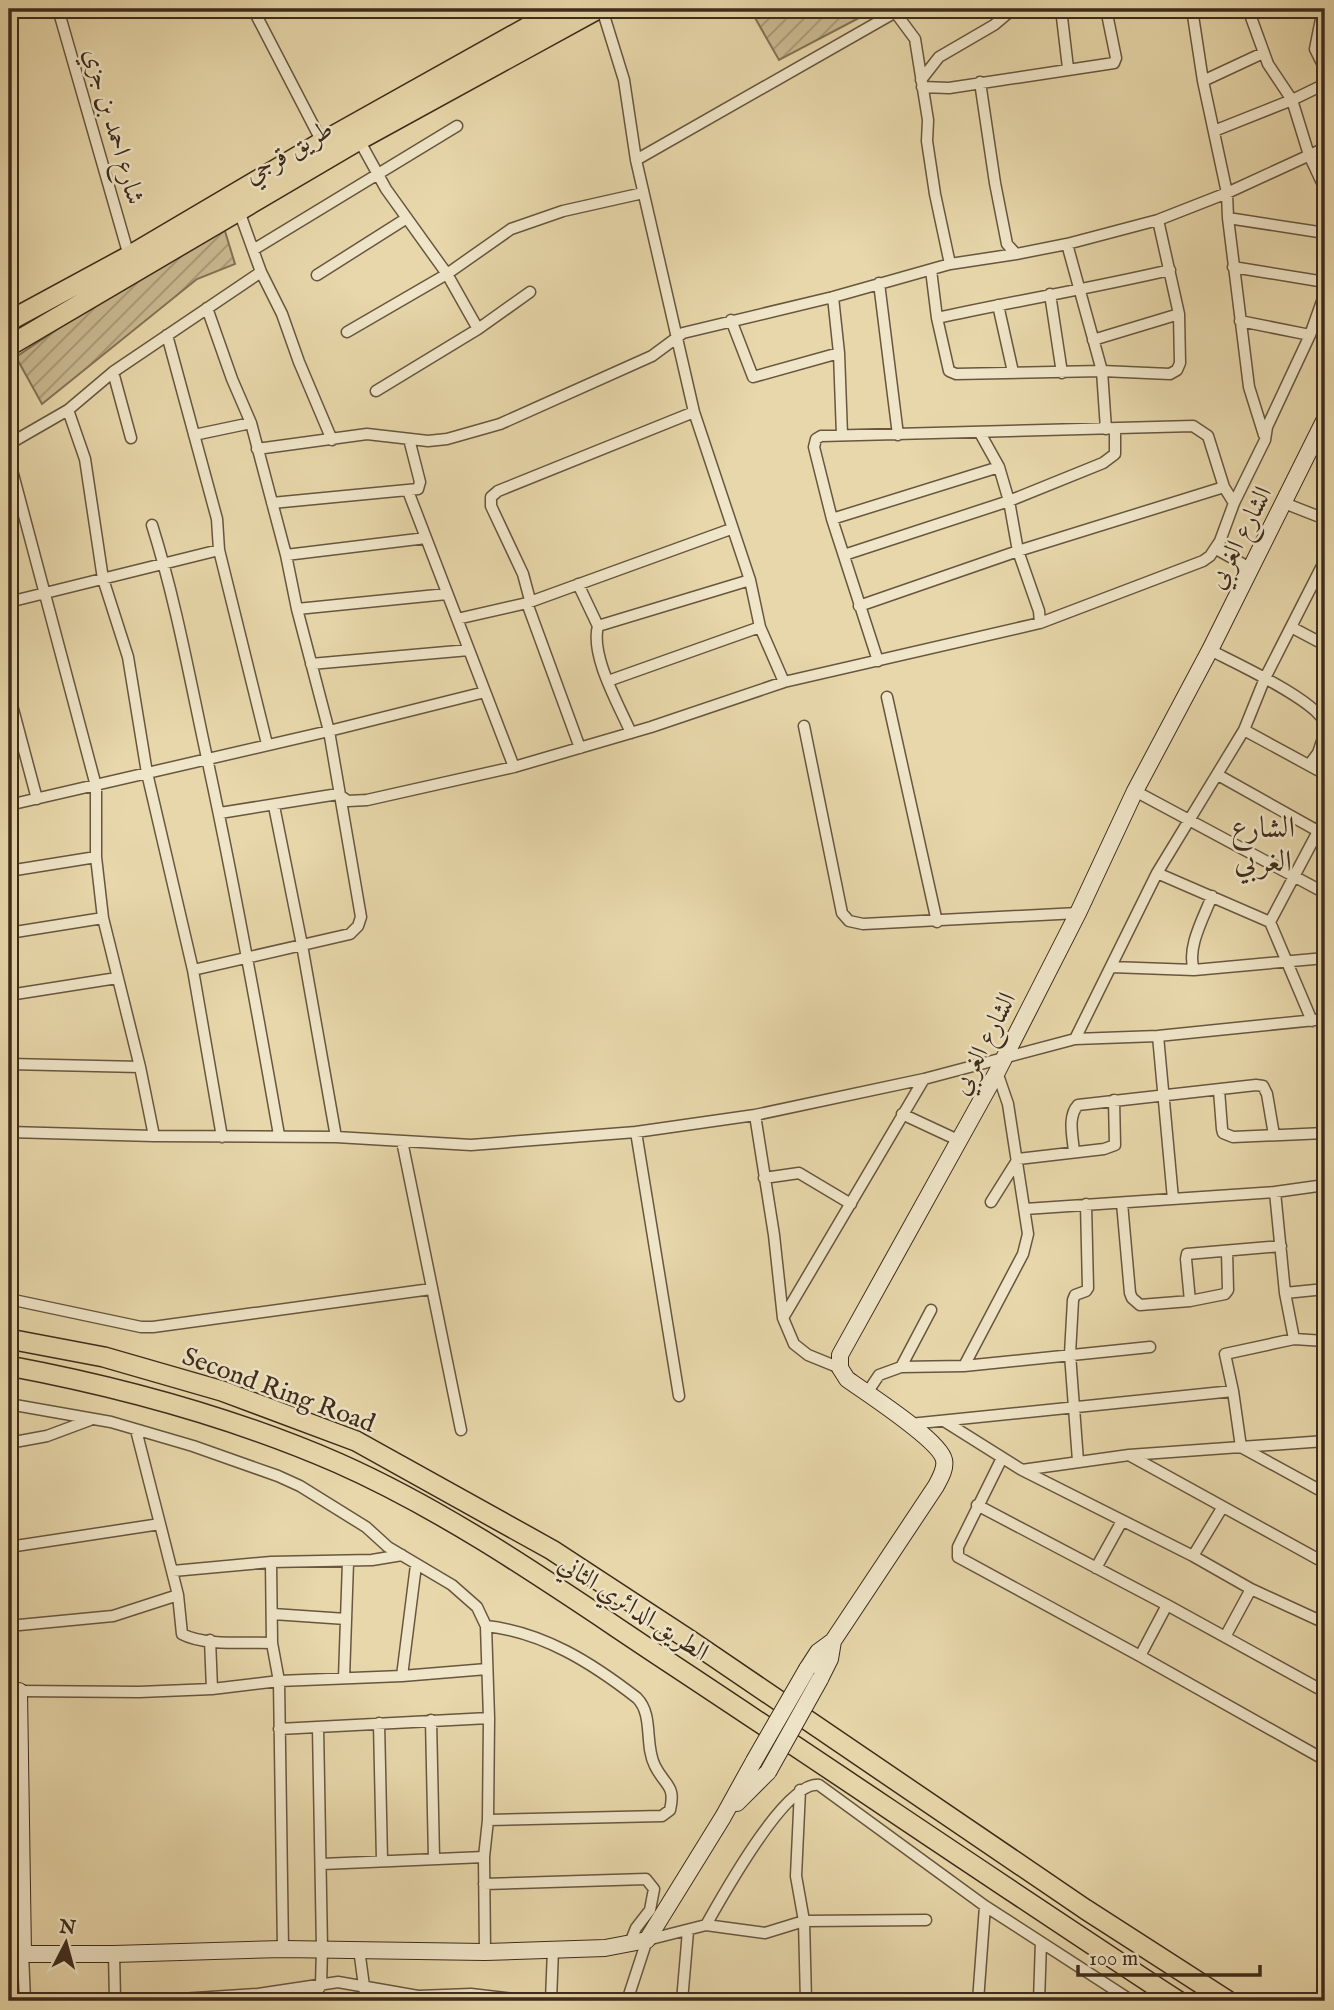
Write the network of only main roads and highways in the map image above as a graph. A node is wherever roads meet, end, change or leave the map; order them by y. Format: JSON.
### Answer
{"nodes":[{"id":1,"x":600,"y":9,"type":"edge"},
{"id":2,"x":556,"y":10,"type":"edge"},
{"id":3,"x":9,"y":321,"type":"edge"},
{"id":4,"x":9,"y":346,"type":"edge"},
{"id":5,"x":9,"y":1339,"type":"edge"},
{"id":6,"x":9,"y":1366,"type":"edge"},
{"id":7,"x":552,"y":1550,"type":"joint"},
{"id":8,"x":1178,"y":2001,"type":"edge"},
{"id":9,"x":1228,"y":2001,"type":"edge"}],
"edges":[{"from":1,"to":4,"type":"highway","name":"طريق قرجي"},
{"from":2,"to":3,"type":"highway","name":"طريق قرجي"},
{"from":5,"to":7,"type":"highway","name":"Second Ring Road"},
{"from":6,"to":8,"type":"highway","name":"الطريق الدائري الثاني"},
{"from":7,"to":9,"type":"highway","name":"الطريق الدائري الثاني"}]}
